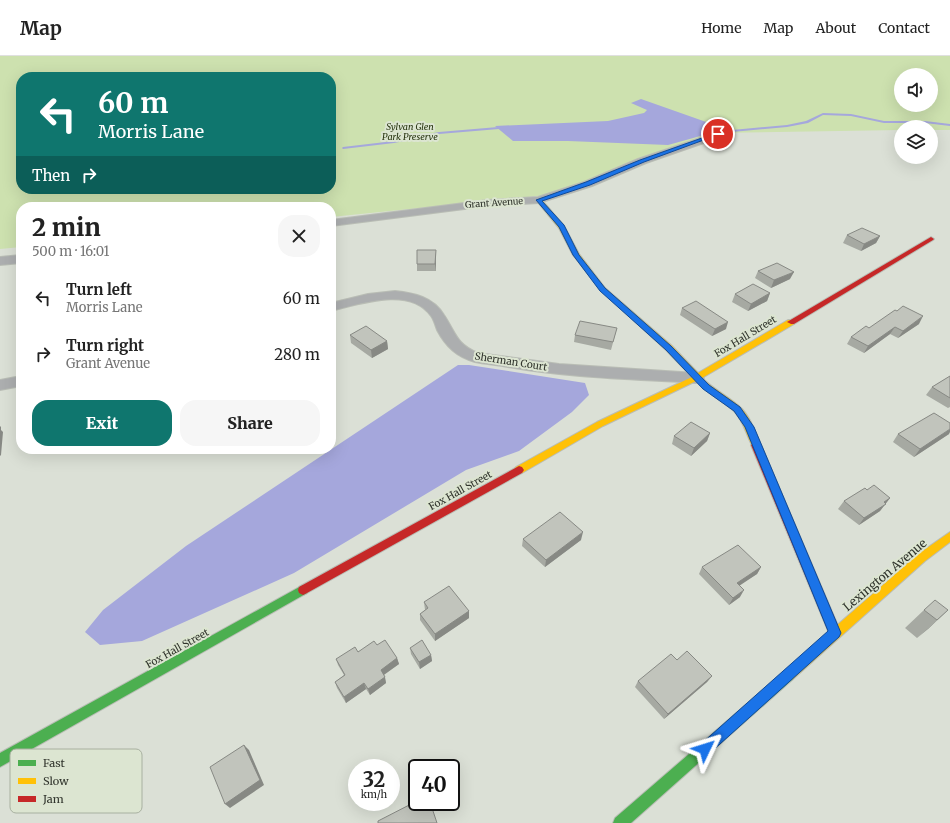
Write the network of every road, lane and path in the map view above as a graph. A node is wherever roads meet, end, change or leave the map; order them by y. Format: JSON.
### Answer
{"nodes":[{"id":1,"x":718,"y":134,"type":"dead end"},
{"id":2,"x":539,"y":200,"type":"junction"},
{"id":3,"x":336,"y":223,"type":"edge"},
{"id":4,"x":931,"y":239,"type":"dead end"},
{"id":5,"x":16,"y":259,"type":"edge"},
{"id":6,"x":0,"y":261,"type":"edge"},
{"id":7,"x":336,"y":306,"type":"edge"},
{"id":8,"x":696,"y":378,"type":"junction"},
{"id":9,"x":16,"y":382,"type":"edge"},
{"id":10,"x":0,"y":385,"type":"edge"},
{"id":11,"x":950,"y":536,"type":"edge"},
{"id":12,"x":835,"y":633,"type":"junction"},
{"id":13,"x":20,"y":749,"type":"edge"},
{"id":14,"x":10,"y":754,"type":"edge"},
{"id":15,"x":0,"y":760,"type":"edge"},
{"id":16,"x":620,"y":823,"type":"edge"}],
"edges":[{"from":1,"to":2,"type":"street","name":"Grant Avenue"},
{"from":2,"to":3,"type":"street","name":"Grant Avenue"},
{"from":2,"to":8,"type":"street"},
{"from":4,"to":8,"type":"street","name":"Fox Hall Street"},
{"from":5,"to":6,"type":"street"},
{"from":7,"to":8,"type":"street","name":"Sherman Court"},
{"from":8,"to":12,"type":"street"},
{"from":8,"to":13,"type":"street","name":"Fox Hall Street"},
{"from":9,"to":10,"type":"street"},
{"from":11,"to":12,"type":"street","name":"Lexington Avenue"},
{"from":12,"to":16,"type":"street","name":"Lexington Avenue"},
{"from":14,"to":15,"type":"street","name":"Fox Hall Street"}]}
